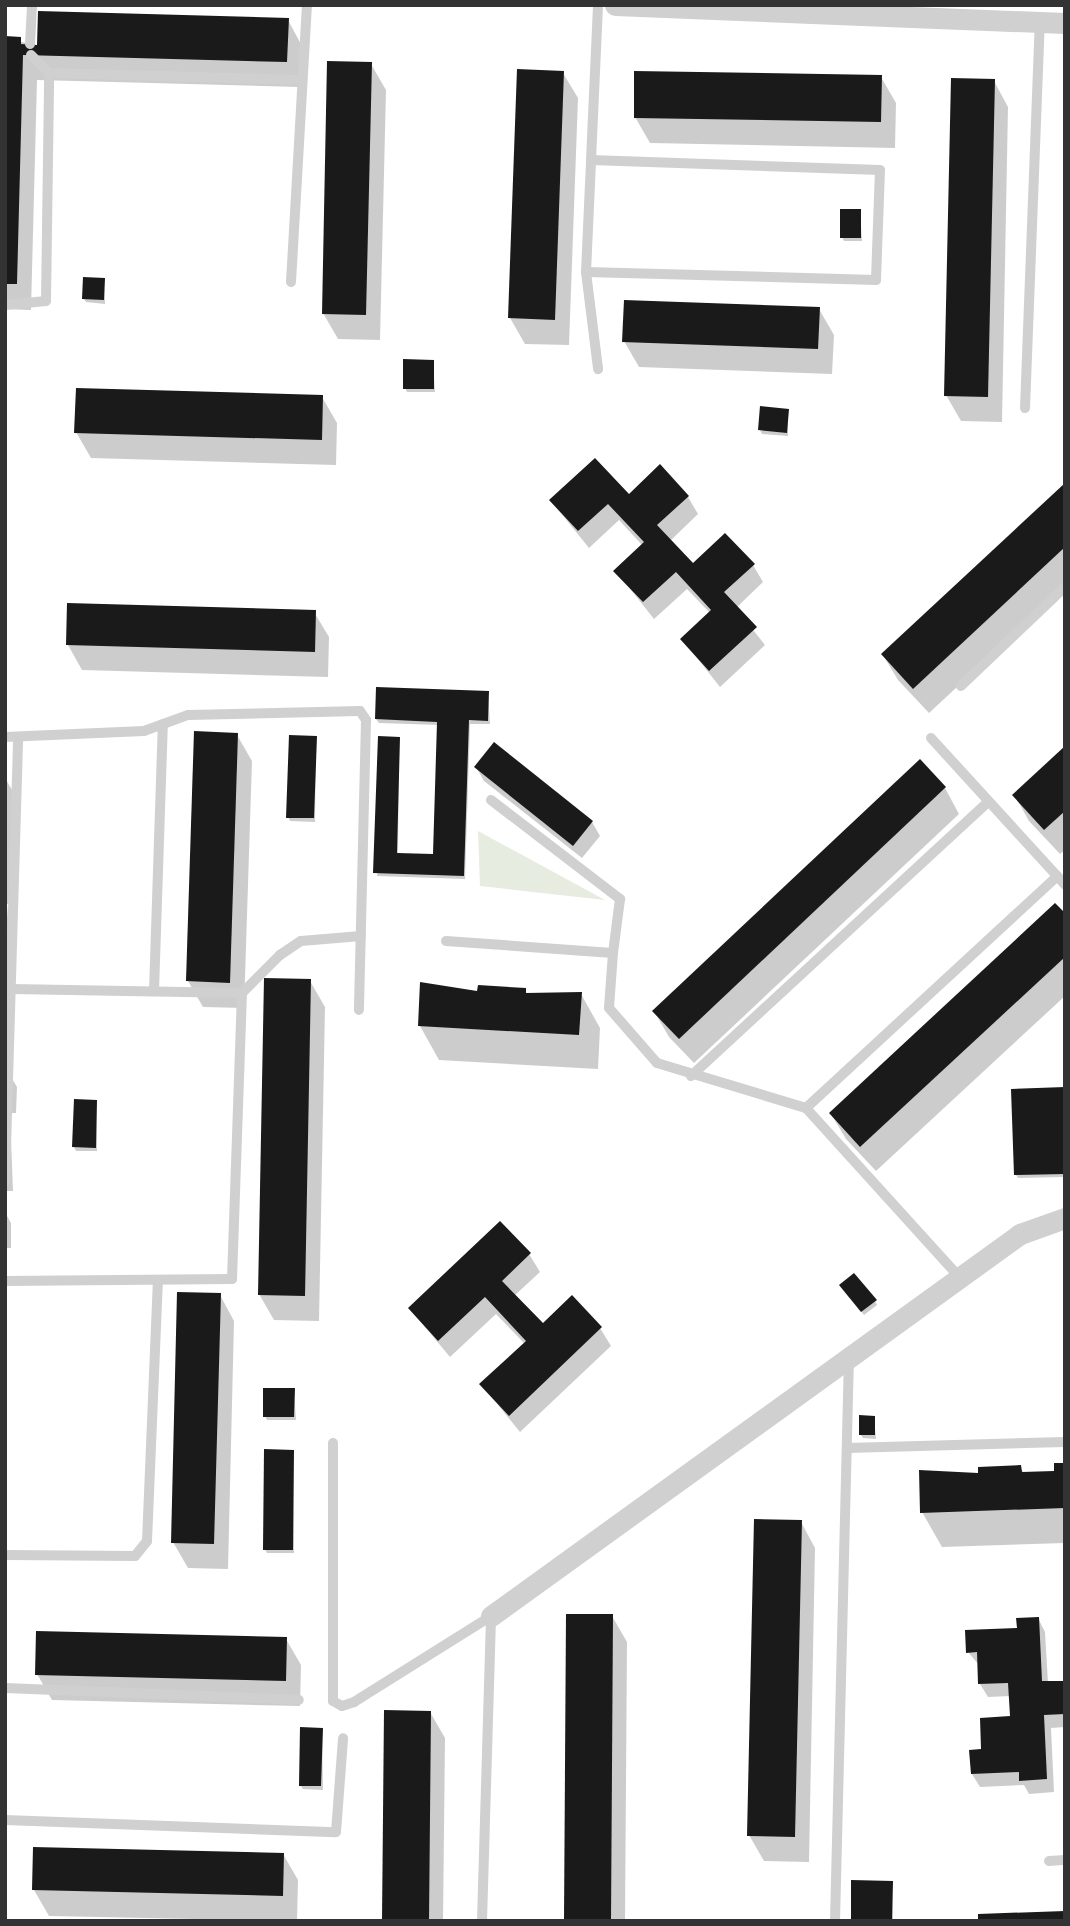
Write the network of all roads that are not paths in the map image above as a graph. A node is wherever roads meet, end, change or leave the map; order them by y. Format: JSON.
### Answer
{"nodes":[{"id":1,"x":32,"y":5,"type":"edge"},
{"id":2,"x":307,"y":5,"type":"edge"},
{"id":3,"x":598,"y":5,"type":"edge"},
{"id":4,"x":615,"y":5,"type":"edge"},
{"id":5,"x":922,"y":12,"type":"edge"},
{"id":6,"x":1040,"y":22,"type":"junction"},
{"id":7,"x":1065,"y":23,"type":"edge"},
{"id":8,"x":49,"y":74,"type":"junction"},
{"id":9,"x":302,"y":80,"type":"junction"},
{"id":10,"x":591,"y":160,"type":"junction"},
{"id":11,"x":586,"y":272,"type":"junction"},
{"id":12,"x":291,"y":282,"type":"dead end"},
{"id":13,"x":5,"y":305,"type":"edge"},
{"id":14,"x":598,"y":369,"type":"dead end"},
{"id":15,"x":1025,"y":408,"type":"dead end"},
{"id":16,"x":1065,"y":587,"type":"edge"},
{"id":17,"x":961,"y":686,"type":"dead end"},
{"id":18,"x":163,"y":724,"type":"junction"},
{"id":19,"x":5,"y":737,"type":"edge"},
{"id":20,"x":18,"y":738,"type":"junction"},
{"id":21,"x":931,"y":738,"type":"dead end"},
{"id":22,"x":491,"y":800,"type":"dead end"},
{"id":23,"x":987,"y":803,"type":"junction"},
{"id":24,"x":1061,"y":881,"type":"edge"},
{"id":25,"x":361,"y":936,"type":"junction"},
{"id":26,"x":446,"y":941,"type":"dead end"},
{"id":27,"x":613,"y":953,"type":"junction"},
{"id":28,"x":11,"y":989,"type":"junction"},
{"id":29,"x":154,"y":991,"type":"junction"},
{"id":30,"x":242,"y":993,"type":"junction"},
{"id":31,"x":359,"y":1010,"type":"dead end"},
{"id":32,"x":691,"y":1076,"type":"junction"},
{"id":33,"x":806,"y":1108,"type":"junction"},
{"id":34,"x":5,"y":1181,"type":"edge"},
{"id":35,"x":1065,"y":1219,"type":"edge"},
{"id":36,"x":959,"y":1277,"type":"junction"},
{"id":37,"x":158,"y":1280,"type":"junction"},
{"id":38,"x":5,"y":1281,"type":"edge"},
{"id":39,"x":849,"y":1355,"type":"junction"},
{"id":40,"x":1065,"y":1442,"type":"edge"},
{"id":41,"x":333,"y":1443,"type":"dead end"},
{"id":42,"x":847,"y":1448,"type":"junction"},
{"id":43,"x":5,"y":1555,"type":"edge"},
{"id":44,"x":491,"y":1616,"type":"junction"},
{"id":45,"x":5,"y":1688,"type":"edge"},
{"id":46,"x":299,"y":1700,"type":"dead end"},
{"id":47,"x":343,"y":1738,"type":"dead end"},
{"id":48,"x":5,"y":1819,"type":"edge"},
{"id":49,"x":1065,"y":1860,"type":"edge"},
{"id":50,"x":1049,"y":1861,"type":"dead end"},
{"id":51,"x":482,"y":1921,"type":"edge"},
{"id":52,"x":835,"y":1921,"type":"edge"}],
"edges":[{"from":1,"to":8,"type":"lane"},
{"from":2,"to":9,"type":"lane"},
{"from":3,"to":10,"type":"lane"},
{"from":4,"to":5,"type":"street"},
{"from":5,"to":6,"type":"street"},
{"from":6,"to":7,"type":"street"},
{"from":6,"to":15,"type":"lane"},
{"from":8,"to":9,"type":"lane"},
{"from":8,"to":13,"type":"lane"},
{"from":9,"to":12,"type":"lane"},
{"from":10,"to":11,"type":"lane"},
{"from":10,"to":11,"type":"lane"},
{"from":11,"to":14,"type":"lane"},
{"from":16,"to":17,"type":"lane"},
{"from":18,"to":20,"type":"lane"},
{"from":18,"to":25,"type":"lane"},
{"from":18,"to":29,"type":"lane"},
{"from":19,"to":20,"type":"lane"},
{"from":20,"to":28,"type":"lane"},
{"from":21,"to":23,"type":"lane"},
{"from":22,"to":27,"type":"lane"},
{"from":23,"to":24,"type":"lane"},
{"from":23,"to":32,"type":"lane"},
{"from":24,"to":33,"type":"lane"},
{"from":25,"to":30,"type":"lane"},
{"from":25,"to":31,"type":"lane"},
{"from":26,"to":27,"type":"lane"},
{"from":27,"to":32,"type":"lane"},
{"from":28,"to":29,"type":"lane"},
{"from":28,"to":34,"type":"lane"},
{"from":29,"to":30,"type":"lane"},
{"from":30,"to":37,"type":"lane"},
{"from":32,"to":33,"type":"lane"},
{"from":33,"to":36,"type":"lane"},
{"from":35,"to":36,"type":"street"},
{"from":36,"to":39,"type":"street"},
{"from":37,"to":38,"type":"lane"},
{"from":37,"to":43,"type":"lane"},
{"from":39,"to":42,"type":"lane"},
{"from":39,"to":44,"type":"street"},
{"from":40,"to":42,"type":"lane"},
{"from":41,"to":44,"type":"lane"},
{"from":42,"to":52,"type":"lane"},
{"from":44,"to":51,"type":"lane"},
{"from":45,"to":46,"type":"lane"},
{"from":47,"to":48,"type":"lane"},
{"from":49,"to":50,"type":"lane"}]}
